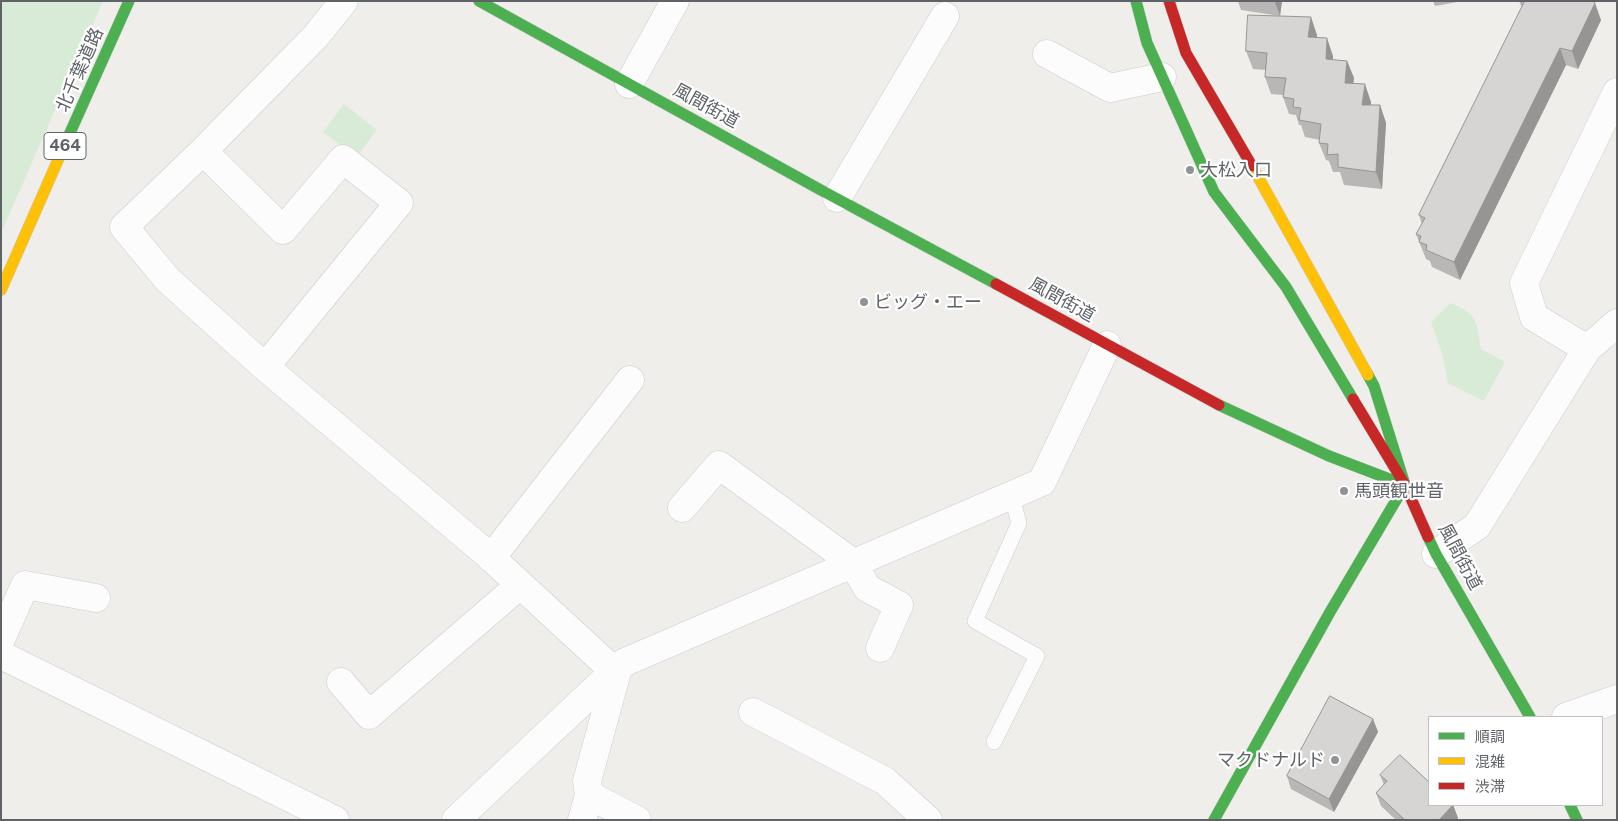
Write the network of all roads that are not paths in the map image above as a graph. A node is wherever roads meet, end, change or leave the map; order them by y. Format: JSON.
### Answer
{"nodes":[{"id":1,"x":129,"y":1,"type":"edge"},
{"id":2,"x":344,"y":1,"type":"edge"},
{"id":3,"x":479,"y":1,"type":"edge"},
{"id":4,"x":675,"y":1,"type":"edge"},
{"id":5,"x":1136,"y":1,"type":"edge"},
{"id":6,"x":1169,"y":1,"type":"edge"},
{"id":7,"x":945,"y":16,"type":"dead end"},
{"id":8,"x":1047,"y":54,"type":"dead end"},
{"id":9,"x":1162,"y":77,"type":"junction"},
{"id":10,"x":629,"y":84,"type":"junction"},
{"id":11,"x":1617,"y":92,"type":"edge"},
{"id":12,"x":203,"y":151,"type":"junction"},
{"id":13,"x":836,"y":198,"type":"junction"},
{"id":14,"x":1,"y":290,"type":"edge"},
{"id":15,"x":1617,"y":323,"type":"edge"},
{"id":16,"x":1107,"y":345,"type":"junction"},
{"id":17,"x":1587,"y":349,"type":"junction"},
{"id":18,"x":265,"y":367,"type":"junction"},
{"id":19,"x":630,"y":380,"type":"dead end"},
{"id":20,"x":1405,"y":485,"type":"junction"},
{"id":21,"x":1012,"y":495,"type":"junction"},
{"id":22,"x":682,"y":508,"type":"dead end"},
{"id":23,"x":1436,"y":554,"type":"junction"},
{"id":24,"x":491,"y":558,"type":"junction"},
{"id":25,"x":853,"y":563,"type":"junction"},
{"id":26,"x":520,"y":585,"type":"junction"},
{"id":27,"x":96,"y":598,"type":"dead end"},
{"id":28,"x":1,"y":639,"type":"edge"},
{"id":29,"x":880,"y":648,"type":"dead end"},
{"id":30,"x":1,"y":655,"type":"edge"},
{"id":31,"x":616,"y":670,"type":"junction"},
{"id":32,"x":340,"y":682,"type":"dead end"},
{"id":33,"x":1617,"y":699,"type":"edge"},
{"id":34,"x":753,"y":712,"type":"dead end"},
{"id":35,"x":1529,"y":716,"type":"edge"},
{"id":36,"x":1569,"y":716,"type":"edge"},
{"id":37,"x":994,"y":742,"type":"dead end"},
{"id":38,"x":1570,"y":806,"type":"edge"},
{"id":39,"x":586,"y":808,"type":"edge"},
{"id":40,"x":335,"y":820,"type":"edge"},
{"id":41,"x":456,"y":820,"type":"edge"},
{"id":42,"x":638,"y":820,"type":"edge"},
{"id":43,"x":928,"y":820,"type":"edge"},
{"id":44,"x":1214,"y":820,"type":"edge"},
{"id":45,"x":1577,"y":820,"type":"edge"}],
"edges":[{"from":1,"to":14,"type":"main road","name":"北千葉道路","number":"464"},
{"from":2,"to":12,"type":"street"},
{"from":3,"to":10,"type":"main road","name":"風間街道"},
{"from":4,"to":10,"type":"street"},
{"from":5,"to":9,"type":"main road"},
{"from":6,"to":20,"type":"main road"},
{"from":7,"to":13,"type":"street"},
{"from":8,"to":9,"type":"street"},
{"from":9,"to":20,"type":"main road"},
{"from":10,"to":13,"type":"main road","name":"風間街道"},
{"from":11,"to":17,"type":"street"},
{"from":12,"to":18,"type":"street"},
{"from":12,"to":18,"type":"street"},
{"from":13,"to":16,"type":"main road","name":"風間街道"},
{"from":15,"to":17,"type":"street"},
{"from":16,"to":20,"type":"main road","name":"風間街道"},
{"from":16,"to":21,"type":"street"},
{"from":17,"to":23,"type":"street"},
{"from":18,"to":24,"type":"street"},
{"from":19,"to":24,"type":"street"},
{"from":20,"to":23,"type":"main road","name":"風間街道"},
{"from":20,"to":44,"type":"main road"},
{"from":21,"to":25,"type":"street"},
{"from":21,"to":37,"type":"lane"},
{"from":22,"to":25,"type":"street"},
{"from":23,"to":35,"type":"main road","name":"風間街道"},
{"from":24,"to":26,"type":"street"},
{"from":25,"to":29,"type":"street"},
{"from":25,"to":31,"type":"street"},
{"from":26,"to":31,"type":"street"},
{"from":26,"to":32,"type":"street"},
{"from":27,"to":28,"type":"street"},
{"from":30,"to":40,"type":"street"},
{"from":31,"to":39,"type":"street"},
{"from":31,"to":41,"type":"street"},
{"from":33,"to":36,"type":"street"},
{"from":34,"to":43,"type":"street"},
{"from":38,"to":45,"type":"main road"},
{"from":39,"to":42,"type":"street"}]}
